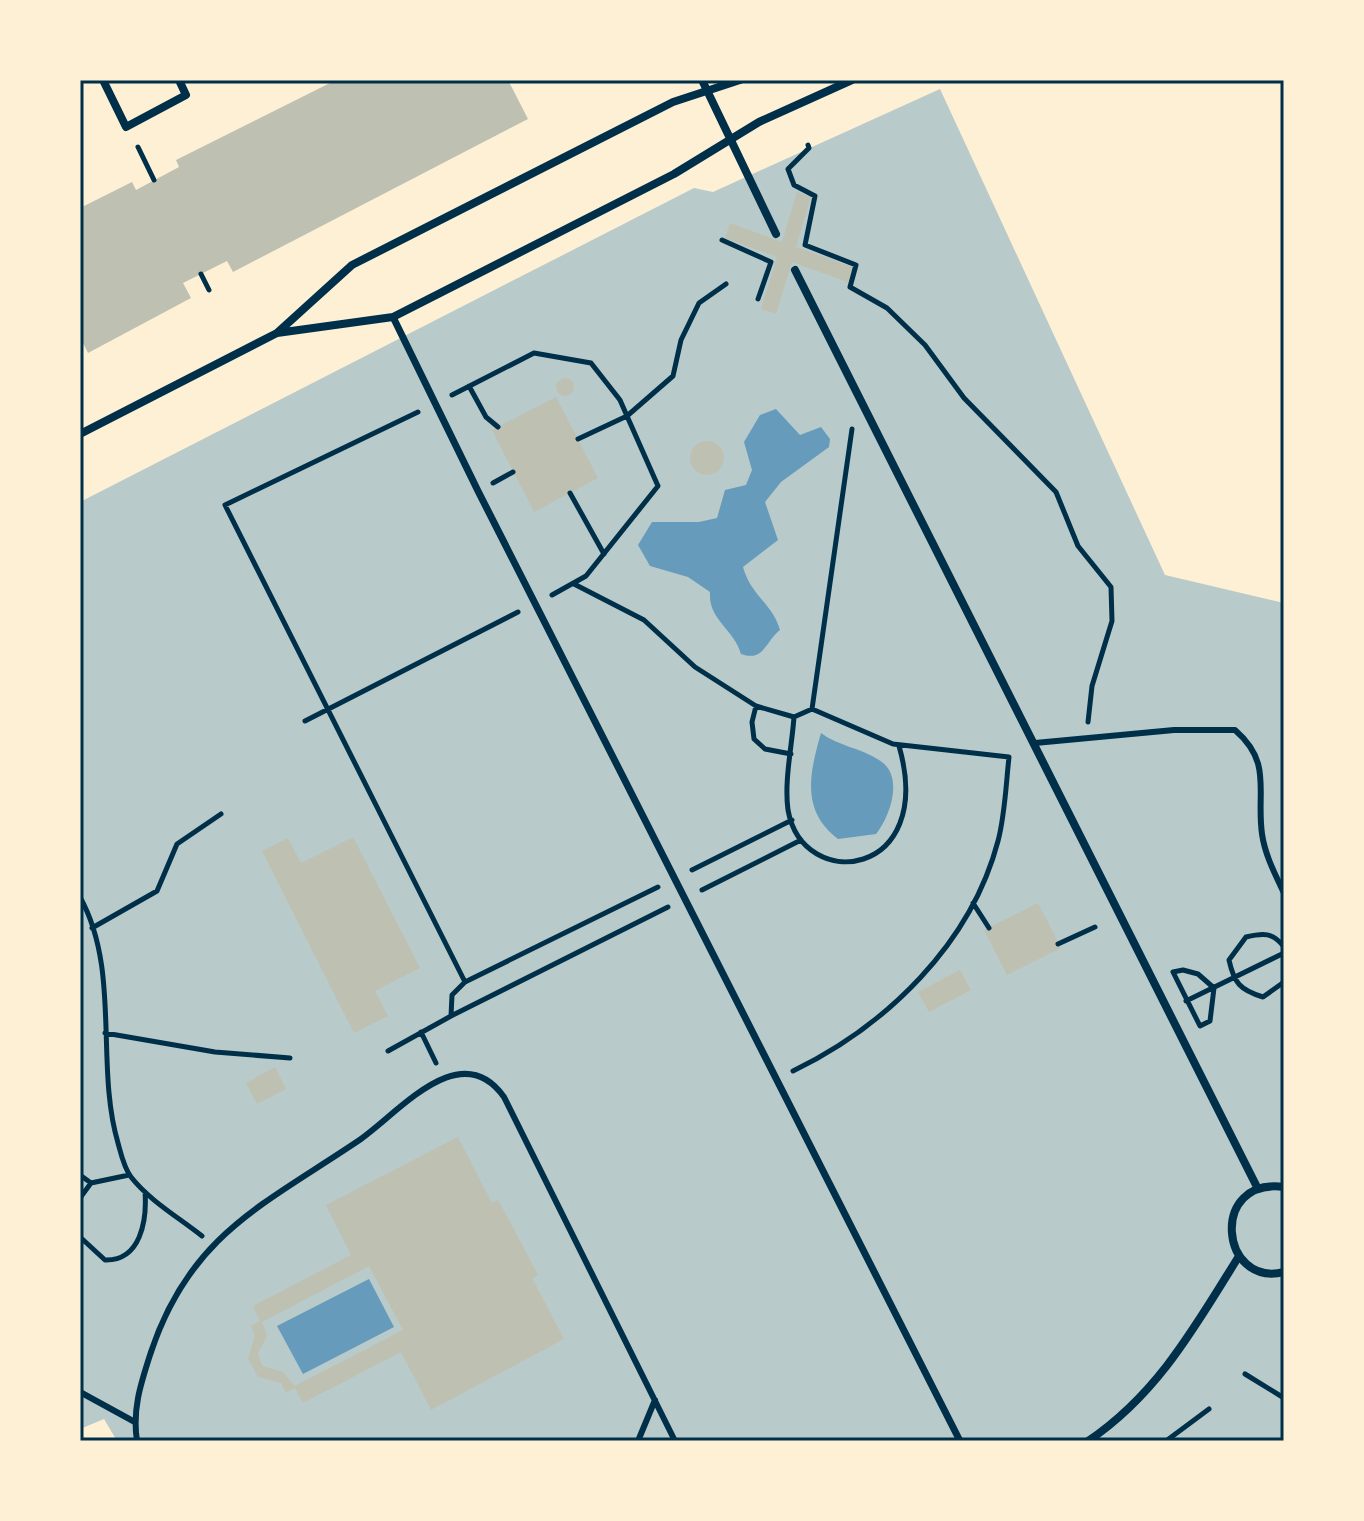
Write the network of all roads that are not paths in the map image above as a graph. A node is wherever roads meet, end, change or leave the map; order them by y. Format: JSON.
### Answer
{"nodes":[{"id":1,"x":103,"y":80,"type":"edge"},
{"id":2,"x":179,"y":80,"type":"edge"},
{"id":3,"x":702,"y":80,"type":"edge"},
{"id":4,"x":740,"y":80,"type":"edge"},
{"id":5,"x":852,"y":80,"type":"edge"},
{"id":6,"x":707,"y":90,"type":"junction"},
{"id":7,"x":732,"y":137,"type":"junction"},
{"id":8,"x":776,"y":234,"type":"dead end"},
{"id":9,"x":795,"y":270,"type":"dead end"},
{"id":10,"x":393,"y":317,"type":"junction"},
{"id":11,"x":277,"y":333,"type":"junction"},
{"id":12,"x":80,"y":434,"type":"edge"},
{"id":13,"x":1035,"y":743,"type":"junction"},
{"id":14,"x":1284,"y":893,"type":"edge"},
{"id":15,"x":1284,"y":1187,"type":"edge"},
{"id":16,"x":1258,"y":1189,"type":"junction"},
{"id":17,"x":1239,"y":1256,"type":"junction"},
{"id":18,"x":1284,"y":1272,"type":"edge"},
{"id":19,"x":80,"y":1392,"type":"edge"},
{"id":20,"x":655,"y":1400,"type":"junction"},
{"id":21,"x":133,"y":1421,"type":"junction"},
{"id":22,"x":137,"y":1441,"type":"edge"},
{"id":23,"x":638,"y":1441,"type":"edge"},
{"id":24,"x":675,"y":1441,"type":"edge"},
{"id":25,"x":960,"y":1441,"type":"edge"},
{"id":26,"x":1088,"y":1441,"type":"edge"}],
"edges":[{"from":1,"to":2,"type":"street"},
{"from":3,"to":6,"type":"street"},
{"from":4,"to":6,"type":"street"},
{"from":5,"to":7,"type":"street"},
{"from":6,"to":7,"type":"street"},
{"from":6,"to":11,"type":"street"},
{"from":7,"to":8,"type":"street"},
{"from":7,"to":10,"type":"street"},
{"from":9,"to":13,"type":"street"},
{"from":10,"to":11,"type":"street"},
{"from":10,"to":25,"type":"street"},
{"from":11,"to":12,"type":"street"},
{"from":13,"to":14,"type":"lane"},
{"from":13,"to":16,"type":"street"},
{"from":15,"to":16,"type":"street"},
{"from":16,"to":17,"type":"street"},
{"from":17,"to":18,"type":"street"},
{"from":17,"to":26,"type":"street"},
{"from":19,"to":21,"type":"lane"},
{"from":20,"to":21,"type":"lane"},
{"from":20,"to":23,"type":"lane"},
{"from":20,"to":24,"type":"lane"},
{"from":21,"to":22,"type":"lane"}]}
